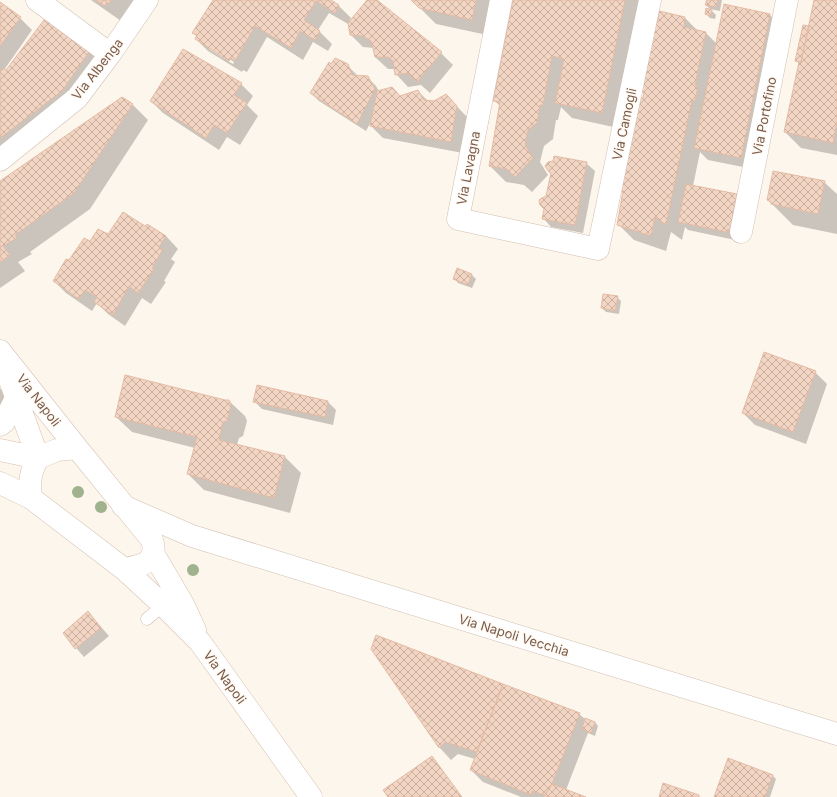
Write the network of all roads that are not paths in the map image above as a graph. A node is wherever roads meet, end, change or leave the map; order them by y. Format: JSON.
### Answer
{"nodes":[{"id":1,"x":38,"y":0,"type":"edge"},
{"id":2,"x":146,"y":0,"type":"edge"},
{"id":3,"x":501,"y":0,"type":"edge"},
{"id":4,"x":650,"y":0,"type":"edge"},
{"id":5,"x":787,"y":0,"type":"edge"},
{"id":6,"x":110,"y":54,"type":"junction"},
{"id":7,"x":0,"y":160,"type":"edge"},
{"id":8,"x":742,"y":232,"type":"dead end"},
{"id":9,"x":598,"y":249,"type":"joint"},
{"id":10,"x":0,"y":351,"type":"edge"},
{"id":11,"x":16,"y":398,"type":"junction"},
{"id":12,"x":0,"y":425,"type":"edge"},
{"id":13,"x":77,"y":448,"type":"junction"},
{"id":14,"x":0,"y":450,"type":"edge"},
{"id":15,"x":38,"y":458,"type":"junction"},
{"id":16,"x":0,"y":483,"type":"edge"},
{"id":17,"x":31,"y":498,"type":"junction"},
{"id":18,"x":123,"y":506,"type":"junction"},
{"id":19,"x":192,"y":536,"type":"junction"},
{"id":20,"x":154,"y":549,"type":"junction"},
{"id":21,"x":124,"y":569,"type":"junction"},
{"id":22,"x":162,"y":604,"type":"junction"},
{"id":23,"x":147,"y":619,"type":"dead end"},
{"id":24,"x":200,"y":642,"type":"junction"},
{"id":25,"x":837,"y":734,"type":"edge"},
{"id":26,"x":311,"y":797,"type":"edge"}],
"edges":[{"from":1,"to":6,"type":"street"},
{"from":2,"to":6,"type":"street","name":"Via Albenga"},
{"from":3,"to":9,"type":"street","name":"Via Lavagna"},
{"from":4,"to":9,"type":"street","name":"Via Camogli"},
{"from":5,"to":8,"type":"street","name":"Via Portofino"},
{"from":6,"to":7,"type":"street","name":"Via Albenga"},
{"from":10,"to":11,"type":"street"},
{"from":10,"to":13,"type":"street","name":"Via Napoli"},
{"from":11,"to":12,"type":"street"},
{"from":11,"to":15,"type":"street"},
{"from":13,"to":15,"type":"street"},
{"from":13,"to":18,"type":"street","name":"Via Napoli"},
{"from":14,"to":15,"type":"street"},
{"from":15,"to":17,"type":"street"},
{"from":16,"to":17,"type":"street","name":"Via Napoli"},
{"from":17,"to":21,"type":"street","name":"Via Napoli"},
{"from":18,"to":19,"type":"street","name":"Via Napoli Vecchia"},
{"from":18,"to":20,"type":"street","name":"Via Napoli"},
{"from":19,"to":20,"type":"street","name":"Via Napoli Vecchia"},
{"from":19,"to":25,"type":"street","name":"Via Napoli Vecchia"},
{"from":20,"to":21,"type":"street"},
{"from":20,"to":24,"type":"street","name":"Via Napoli"},
{"from":21,"to":22,"type":"street","name":"Via Napoli"},
{"from":22,"to":23,"type":"lane"},
{"from":22,"to":24,"type":"street","name":"Via Napoli"},
{"from":24,"to":26,"type":"street","name":"Via Napoli"}]}
